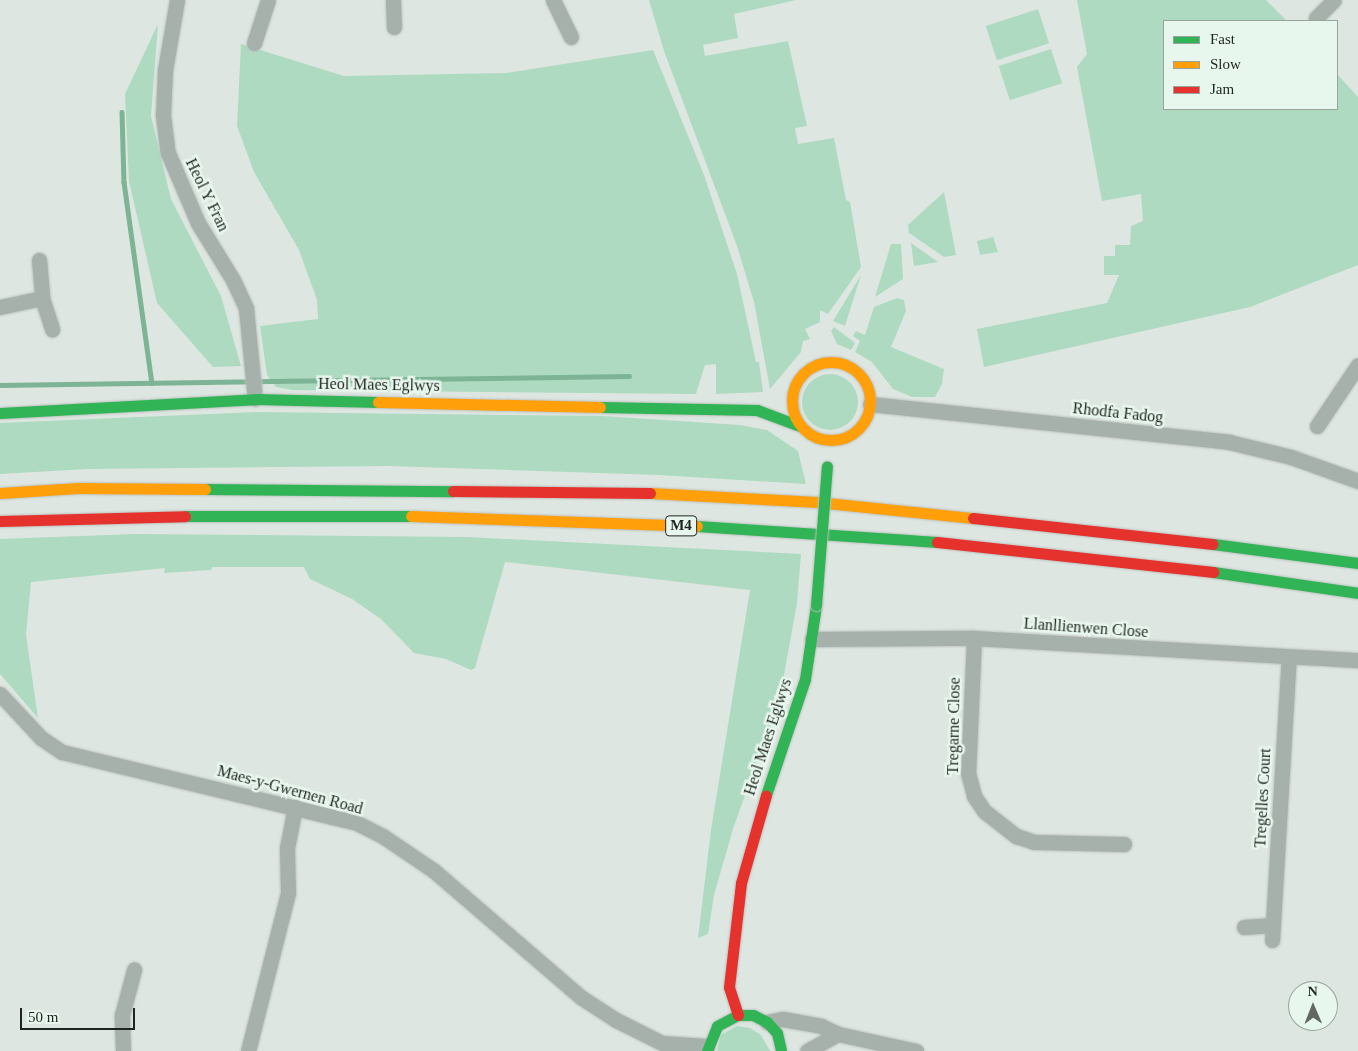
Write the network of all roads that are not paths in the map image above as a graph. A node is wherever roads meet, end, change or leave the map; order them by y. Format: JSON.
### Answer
{"nodes":[{"id":1,"x":177,"y":0,"type":"edge"},
{"id":2,"x":268,"y":0,"type":"edge"},
{"id":3,"x":393,"y":0,"type":"edge"},
{"id":4,"x":553,"y":0,"type":"edge"},
{"id":5,"x":1334,"y":0,"type":"edge"},
{"id":6,"x":1316,"y":18,"type":"dead end"},
{"id":7,"x":394,"y":27,"type":"dead end"},
{"id":8,"x":571,"y":37,"type":"dead end"},
{"id":9,"x":254,"y":43,"type":"dead end"},
{"id":10,"x":40,"y":260,"type":"dead end"},
{"id":11,"x":42,"y":298,"type":"junction"},
{"id":12,"x":0,"y":307,"type":"edge"},
{"id":13,"x":52,"y":329,"type":"dead end"},
{"id":14,"x":1358,"y":365,"type":"edge"},
{"id":15,"x":792,"y":391,"type":"junction"},
{"id":16,"x":255,"y":399,"type":"junction"},
{"id":17,"x":870,"y":404,"type":"junction"},
{"id":18,"x":757,"y":410,"type":"junction"},
{"id":19,"x":0,"y":413,"type":"edge"},
{"id":20,"x":1317,"y":426,"type":"dead end"},
{"id":21,"x":803,"y":429,"type":"junction"},
{"id":22,"x":849,"y":436,"type":"junction"},
{"id":23,"x":827,"y":456,"type":"junction"},
{"id":24,"x":1358,"y":481,"type":"edge"},
{"id":25,"x":0,"y":493,"type":"edge"},
{"id":26,"x":0,"y":521,"type":"edge"},
{"id":27,"x":1358,"y":563,"type":"edge"},
{"id":28,"x":1358,"y":593,"type":"edge"},
{"id":29,"x":974,"y":638,"type":"junction"},
{"id":30,"x":812,"y":639,"type":"junction"},
{"id":31,"x":1289,"y":658,"type":"junction"},
{"id":32,"x":1358,"y":660,"type":"edge"},
{"id":33,"x":0,"y":694,"type":"edge"},
{"id":34,"x":295,"y":807,"type":"junction"},
{"id":35,"x":1125,"y":842,"type":"dead end"},
{"id":36,"x":1244,"y":927,"type":"dead end"},
{"id":37,"x":134,"y":970,"type":"dead end"},
{"id":38,"x":738,"y":1015,"type":"junction"},
{"id":39,"x":766,"y":1022,"type":"junction"},
{"id":40,"x":838,"y":1034,"type":"junction"},
{"id":41,"x":707,"y":1049,"type":"edge"},
{"id":42,"x":123,"y":1051,"type":"edge"},
{"id":43,"x":248,"y":1051,"type":"edge"},
{"id":44,"x":781,"y":1051,"type":"edge"},
{"id":45,"x":807,"y":1051,"type":"edge"},
{"id":46,"x":916,"y":1051,"type":"edge"}],
"edges":[{"from":1,"to":16,"type":"street","name":"Heol Y Fran"},
{"from":2,"to":9,"type":"street"},
{"from":3,"to":7,"type":"street"},
{"from":4,"to":8,"type":"street"},
{"from":5,"to":6,"type":"street"},
{"from":10,"to":11,"type":"street"},
{"from":11,"to":12,"type":"street"},
{"from":11,"to":13,"type":"street"},
{"from":14,"to":20,"type":"street"},
{"from":15,"to":17,"type":"main road","name":"Heol Maes Eglwys"},
{"from":15,"to":18,"type":"main road","name":"Heol Maes Eglwys"},
{"from":15,"to":21,"type":"main road"},
{"from":16,"to":18,"type":"main road","name":"Heol Maes Eglwys"},
{"from":16,"to":19,"type":"main road","name":"Heol Maes Eglwys"},
{"from":17,"to":22,"type":"main road"},
{"from":17,"to":24,"type":"street","name":"Rhodfa Fadog"},
{"from":18,"to":21,"type":"main road","name":"Heol Maes Eglwys"},
{"from":21,"to":22,"type":"main road","name":"Heol Maes Eglwys"},
{"from":21,"to":23,"type":"main road"},
{"from":22,"to":23,"type":"main road"},
{"from":23,"to":30,"type":"main road","name":"Heol Maes Eglwys","bridge":true},
{"from":25,"to":27,"type":"main road","number":"M4"},
{"from":26,"to":28,"type":"main road","number":"M4"},
{"from":29,"to":30,"type":"street","name":"Llanllienwen Close"},
{"from":29,"to":31,"type":"street","name":"Llanllienwen Close"},
{"from":29,"to":35,"type":"street","name":"Tregarne Close"},
{"from":30,"to":38,"type":"main road","name":"Heol Maes Eglwys"},
{"from":31,"to":32,"type":"street","name":"Llanllienwen Close"},
{"from":31,"to":36,"type":"street","name":"Tregelles Court"},
{"from":33,"to":34,"type":"street","name":"Maes-y-Gwernen Road"},
{"from":34,"to":41,"type":"street","name":"Maes-y-Gwernen Road"},
{"from":34,"to":43,"type":"street"},
{"from":37,"to":42,"type":"street"},
{"from":38,"to":39,"type":"main road"},
{"from":38,"to":41,"type":"main road"},
{"from":39,"to":40,"type":"street"},
{"from":39,"to":44,"type":"main road"},
{"from":40,"to":45,"type":"street"},
{"from":40,"to":46,"type":"street"}]}
